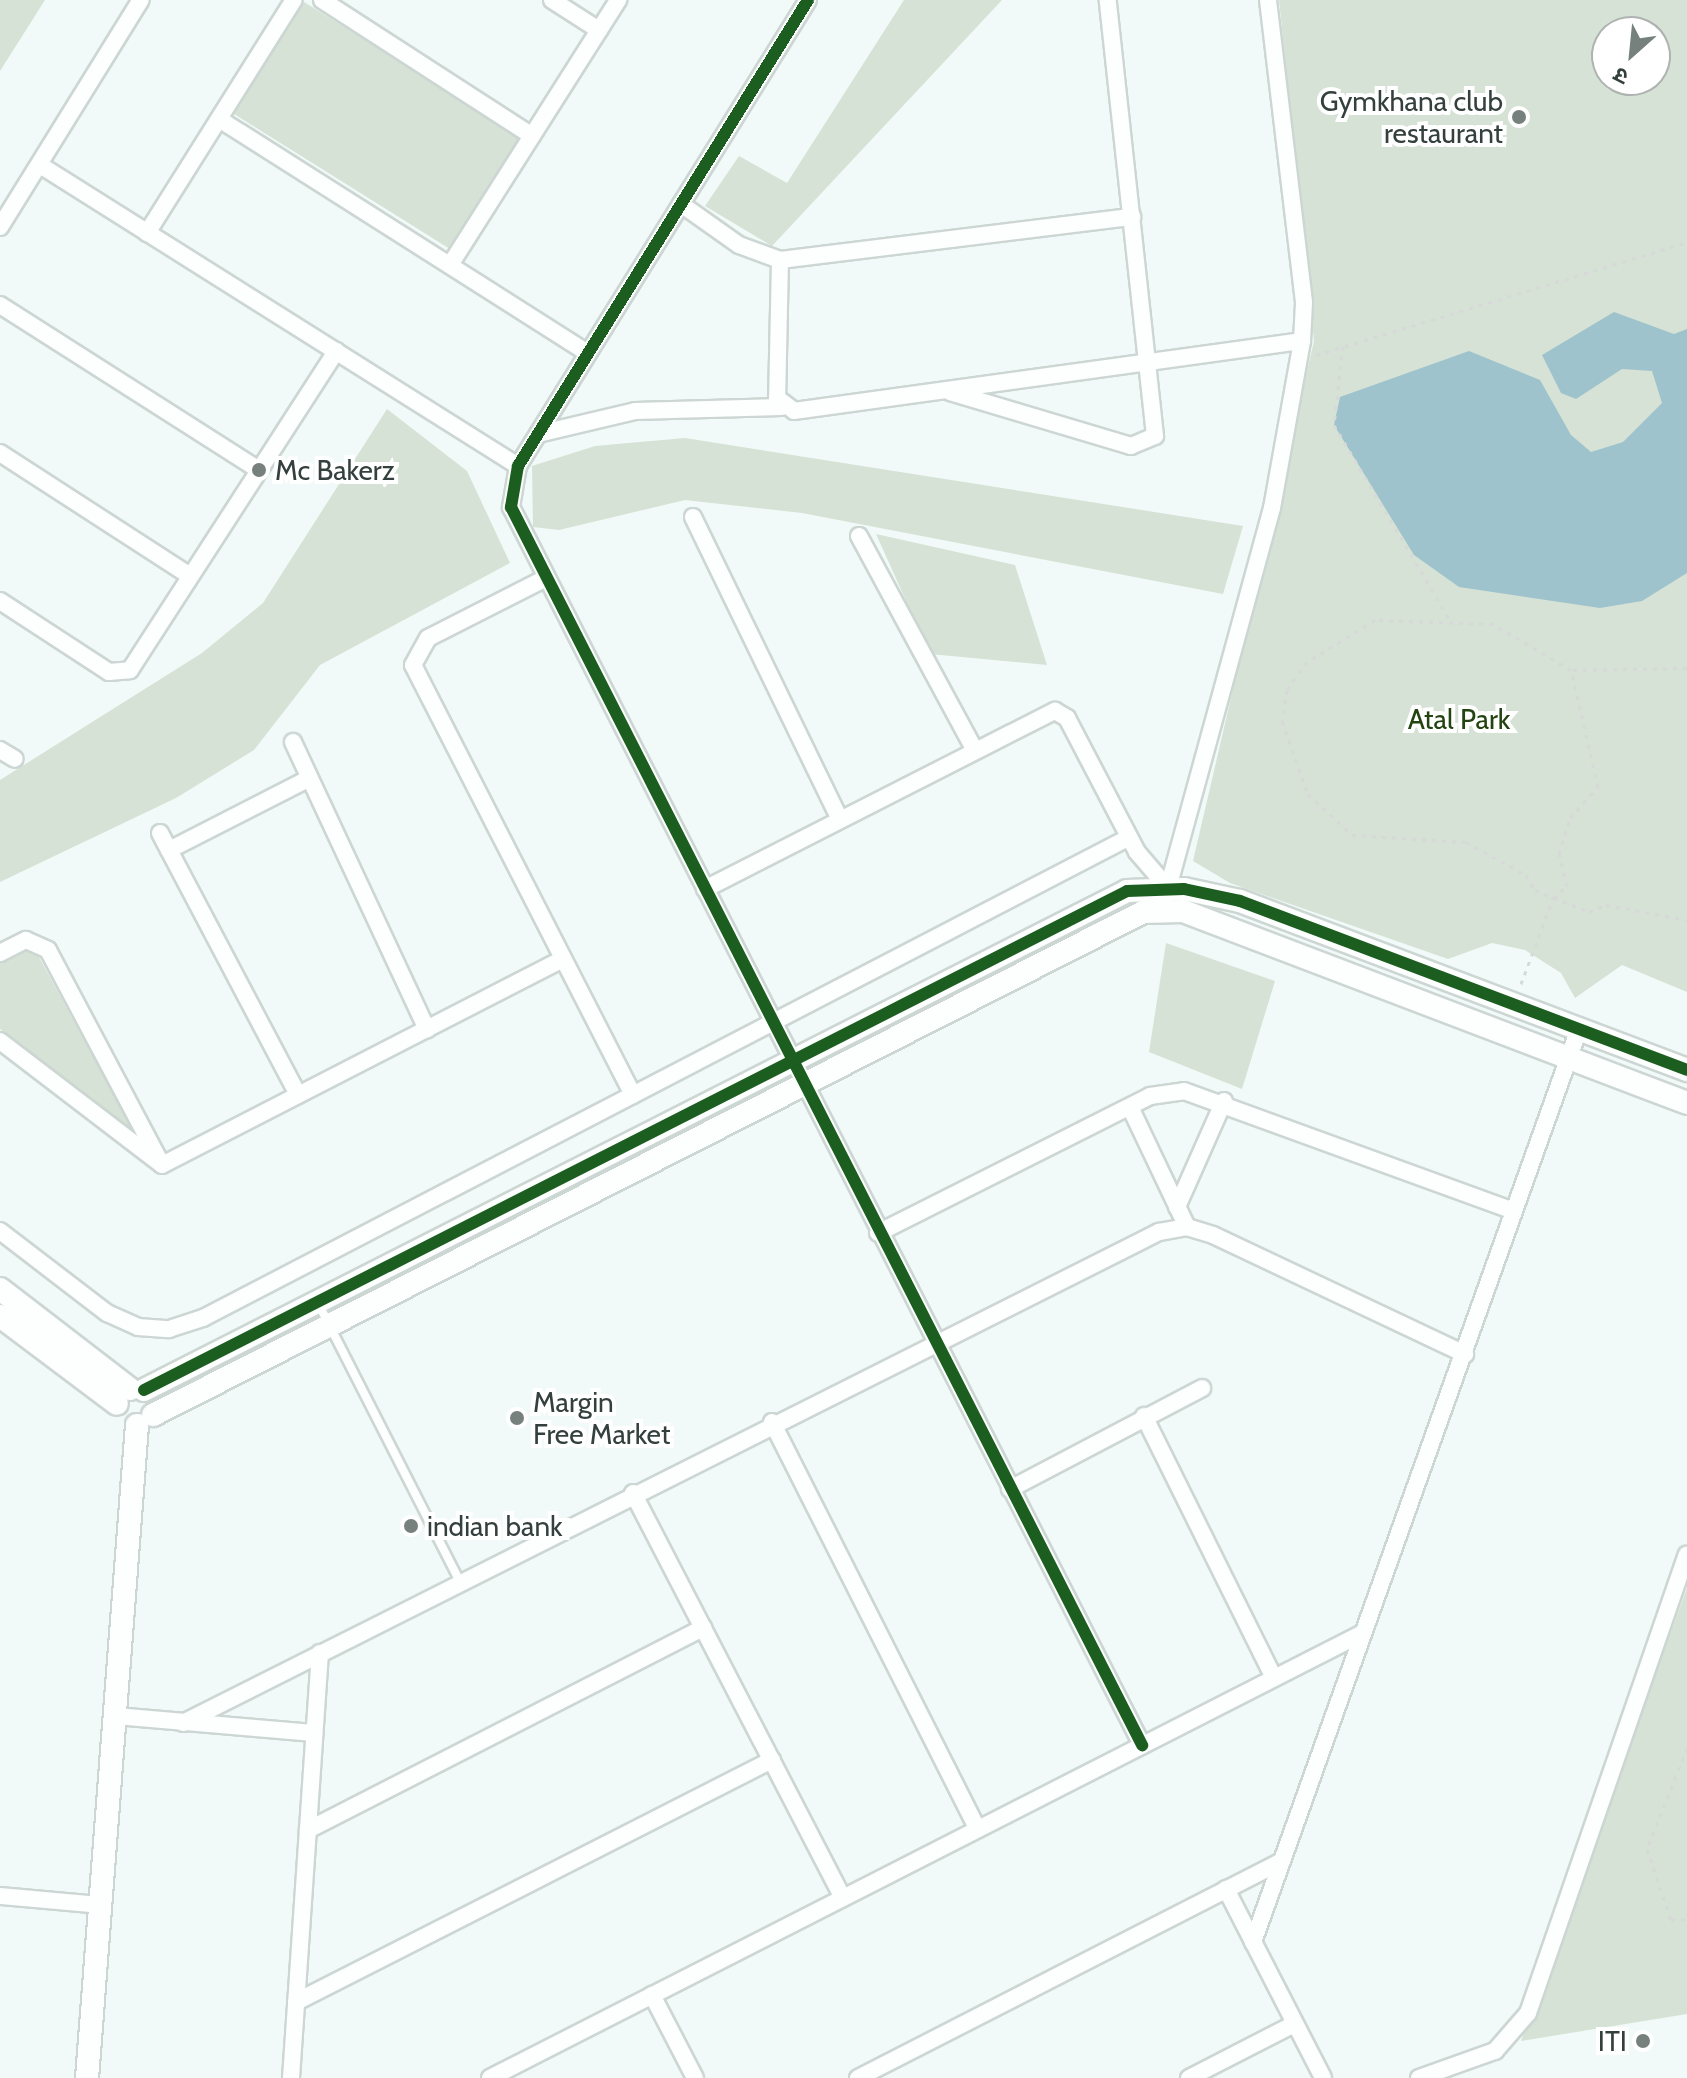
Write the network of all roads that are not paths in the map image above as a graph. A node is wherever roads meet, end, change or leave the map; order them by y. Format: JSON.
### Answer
{"nodes":[{"id":1,"x":141,"y":0,"type":"edge"},
{"id":2,"x":294,"y":0,"type":"edge"},
{"id":3,"x":322,"y":0,"type":"edge"},
{"id":4,"x":552,"y":0,"type":"edge"},
{"id":5,"x":618,"y":0,"type":"edge"},
{"id":6,"x":808,"y":0,"type":"edge"},
{"id":7,"x":1108,"y":0,"type":"edge"},
{"id":8,"x":1268,"y":0,"type":"edge"},
{"id":9,"x":599,"y":30,"type":"junction"},
{"id":10,"x":219,"y":119,"type":"junction"},
{"id":11,"x":532,"y":136,"type":"junction"},
{"id":12,"x":40,"y":165,"type":"junction"},
{"id":13,"x":681,"y":204,"type":"junction"},
{"id":14,"x":1132,"y":217,"type":"junction"},
{"id":15,"x":0,"y":227,"type":"edge"},
{"id":16,"x":147,"y":233,"type":"junction"},
{"id":17,"x":780,"y":260,"type":"junction"},
{"id":18,"x":450,"y":265,"type":"junction"},
{"id":19,"x":0,"y":305,"type":"edge"},
{"id":20,"x":1302,"y":341,"type":"junction"},
{"id":21,"x":336,"y":351,"type":"junction"},
{"id":22,"x":588,"y":353,"type":"junction"},
{"id":23,"x":1148,"y":362,"type":"junction"},
{"id":24,"x":945,"y":390,"type":"junction"},
{"id":25,"x":782,"y":407,"type":"junction"},
{"id":26,"x":538,"y":434,"type":"junction"},
{"id":27,"x":1,"y":456,"type":"edge"},
{"id":28,"x":518,"y":466,"type":"junction"},
{"id":29,"x":259,"y":470,"type":"junction"},
{"id":30,"x":693,"y":517,"type":"dead end"},
{"id":31,"x":859,"y":536,"type":"dead end"},
{"id":32,"x":190,"y":576,"type":"junction"},
{"id":33,"x":546,"y":578,"type":"junction"},
{"id":34,"x":0,"y":601,"type":"edge"},
{"id":35,"x":293,"y":742,"type":"dead end"},
{"id":36,"x":973,"y":747,"type":"junction"},
{"id":37,"x":0,"y":750,"type":"edge"},
{"id":38,"x":15,"y":759,"type":"dead end"},
{"id":39,"x":310,"y":778,"type":"junction"},
{"id":40,"x":839,"y":818,"type":"junction"},
{"id":41,"x":160,"y":833,"type":"dead end"},
{"id":42,"x":1128,"y":838,"type":"junction"},
{"id":43,"x":169,"y":850,"type":"junction"},
{"id":44,"x":1168,"y":888,"type":"junction"},
{"id":45,"x":705,"y":889,"type":"junction"},
{"id":46,"x":1162,"y":912,"type":"junction"},
{"id":47,"x":0,"y":953,"type":"edge"},
{"id":48,"x":563,"y":959,"type":"junction"},
{"id":49,"x":773,"y":1024,"type":"junction"},
{"id":50,"x":427,"y":1029,"type":"junction"},
{"id":51,"x":1579,"y":1029,"type":"junction"},
{"id":52,"x":0,"y":1041,"type":"edge"},
{"id":53,"x":1568,"y":1058,"type":"junction"},
{"id":54,"x":791,"y":1059,"type":"junction"},
{"id":55,"x":1687,"y":1070,"type":"edge"},
{"id":56,"x":802,"y":1081,"type":"junction"},
{"id":57,"x":298,"y":1095,"type":"junction"},
{"id":58,"x":633,"y":1095,"type":"junction"},
{"id":59,"x":1224,"y":1101,"type":"junction"},
{"id":60,"x":1687,"y":1103,"type":"edge"},
{"id":61,"x":1130,"y":1107,"type":"junction"},
{"id":62,"x":653,"y":1130,"type":"junction"},
{"id":63,"x":664,"y":1151,"type":"junction"},
{"id":64,"x":162,"y":1165,"type":"junction"},
{"id":65,"x":1177,"y":1207,"type":"junction"},
{"id":66,"x":1514,"y":1211,"type":"junction"},
{"id":67,"x":1187,"y":1227,"type":"junction"},
{"id":68,"x":0,"y":1231,"type":"edge"},
{"id":69,"x":878,"y":1233,"type":"junction"},
{"id":70,"x":0,"y":1289,"type":"edge"},
{"id":71,"x":322,"y":1311,"type":"junction"},
{"id":72,"x":0,"y":1316,"type":"edge"},
{"id":73,"x":933,"y":1340,"type":"junction"},
{"id":74,"x":1465,"y":1354,"type":"junction"},
{"id":75,"x":1202,"y":1388,"type":"dead end"},
{"id":76,"x":131,"y":1394,"type":"junction"},
{"id":77,"x":1144,"y":1416,"type":"junction"},
{"id":78,"x":145,"y":1420,"type":"junction"},
{"id":79,"x":772,"y":1422,"type":"junction"},
{"id":80,"x":1010,"y":1489,"type":"junction"},
{"id":81,"x":633,"y":1493,"type":"junction"},
{"id":82,"x":1687,"y":1555,"type":"edge"},
{"id":83,"x":460,"y":1582,"type":"junction"},
{"id":84,"x":703,"y":1628,"type":"junction"},
{"id":85,"x":1363,"y":1633,"type":"junction"},
{"id":86,"x":320,"y":1653,"type":"junction"},
{"id":87,"x":1274,"y":1678,"type":"junction"},
{"id":88,"x":115,"y":1716,"type":"junction"},
{"id":89,"x":183,"y":1723,"type":"junction"},
{"id":90,"x":314,"y":1733,"type":"junction"},
{"id":91,"x":1142,"y":1745,"type":"junction"},
{"id":92,"x":772,"y":1760,"type":"junction"},
{"id":93,"x":978,"y":1829,"type":"junction"},
{"id":94,"x":308,"y":1830,"type":"junction"},
{"id":95,"x":1281,"y":1862,"type":"junction"},
{"id":96,"x":1226,"y":1889,"type":"junction"},
{"id":97,"x":0,"y":1896,"type":"edge"},
{"id":98,"x":843,"y":1898,"type":"junction"},
{"id":99,"x":100,"y":1905,"type":"junction"},
{"id":100,"x":1253,"y":1942,"type":"junction"},
{"id":101,"x":652,"y":1995,"type":"junction"},
{"id":102,"x":296,"y":2002,"type":"junction"},
{"id":103,"x":1294,"y":2024,"type":"junction"},
{"id":104,"x":522,"y":2071,"type":"edge"},
{"id":105,"x":87,"y":2078,"type":"edge"},
{"id":106,"x":291,"y":2078,"type":"edge"},
{"id":107,"x":490,"y":2078,"type":"edge"},
{"id":108,"x":695,"y":2078,"type":"edge"},
{"id":109,"x":858,"y":2078,"type":"edge"},
{"id":110,"x":1189,"y":2078,"type":"edge"},
{"id":111,"x":1323,"y":2078,"type":"edge"},
{"id":112,"x":1419,"y":2078,"type":"edge"}],
"edges":[{"from":1,"to":12,"type":"street"},
{"from":2,"to":10,"type":"street"},
{"from":3,"to":11,"type":"street"},
{"from":4,"to":9,"type":"street"},
{"from":5,"to":9,"type":"street"},
{"from":6,"to":13,"type":"street"},
{"from":7,"to":14,"type":"street"},
{"from":8,"to":20,"type":"street"},
{"from":9,"to":11,"type":"street"},
{"from":10,"to":16,"type":"street"},
{"from":10,"to":18,"type":"street"},
{"from":11,"to":18,"type":"street"},
{"from":12,"to":15,"type":"street"},
{"from":12,"to":16,"type":"street"},
{"from":13,"to":17,"type":"street"},
{"from":13,"to":22,"type":"street"},
{"from":14,"to":17,"type":"street"},
{"from":14,"to":23,"type":"street"},
{"from":16,"to":21,"type":"street"},
{"from":17,"to":25,"type":"street"},
{"from":18,"to":22,"type":"street"},
{"from":19,"to":29,"type":"street"},
{"from":20,"to":23,"type":"street"},
{"from":20,"to":44,"type":"street"},
{"from":21,"to":28,"type":"street"},
{"from":21,"to":29,"type":"street"},
{"from":22,"to":26,"type":"street"},
{"from":23,"to":24,"type":"street"},
{"from":23,"to":24,"type":"street"},
{"from":24,"to":25,"type":"street"},
{"from":25,"to":26,"type":"street"},
{"from":26,"to":28,"type":"street"},
{"from":27,"to":32,"type":"street"},
{"from":28,"to":33,"type":"street"},
{"from":29,"to":32,"type":"street"},
{"from":30,"to":40,"type":"street"},
{"from":31,"to":36,"type":"street"},
{"from":32,"to":34,"type":"street"},
{"from":33,"to":45,"type":"street"},
{"from":33,"to":48,"type":"street"},
{"from":35,"to":39,"type":"street"},
{"from":36,"to":40,"type":"street"},
{"from":36,"to":42,"type":"street"},
{"from":37,"to":38,"type":"street"},
{"from":39,"to":43,"type":"street"},
{"from":39,"to":50,"type":"street"},
{"from":40,"to":45,"type":"street"},
{"from":41,"to":43,"type":"street"},
{"from":42,"to":44,"type":"street"},
{"from":42,"to":49,"type":"street"},
{"from":43,"to":57,"type":"street"},
{"from":44,"to":46,"type":"street"},
{"from":44,"to":51,"type":"street"},
{"from":44,"to":54,"type":"street"},
{"from":45,"to":49,"type":"street"},
{"from":46,"to":53,"type":"street"},
{"from":46,"to":56,"type":"street"},
{"from":47,"to":64,"type":"street"},
{"from":48,"to":50,"type":"street"},
{"from":48,"to":58,"type":"street"},
{"from":49,"to":54,"type":"street"},
{"from":49,"to":58,"type":"street"},
{"from":50,"to":57,"type":"street"},
{"from":51,"to":53,"type":"street"},
{"from":51,"to":55,"type":"street"},
{"from":52,"to":64,"type":"street"},
{"from":53,"to":60,"type":"street"},
{"from":53,"to":66,"type":"street"},
{"from":54,"to":56,"type":"street"},
{"from":54,"to":62,"type":"street"},
{"from":56,"to":63,"type":"street"},
{"from":56,"to":69,"type":"street"},
{"from":57,"to":64,"type":"street"},
{"from":58,"to":68,"type":"street"},
{"from":59,"to":61,"type":"street"},
{"from":59,"to":65,"type":"street"},
{"from":59,"to":66,"type":"street"},
{"from":61,"to":65,"type":"street"},
{"from":61,"to":69,"type":"street"},
{"from":62,"to":63,"type":"street"},
{"from":62,"to":71,"type":"street"},
{"from":63,"to":71,"type":"street"},
{"from":65,"to":67,"type":"street"},
{"from":66,"to":74,"type":"street"},
{"from":67,"to":73,"type":"street"},
{"from":67,"to":74,"type":"street"},
{"from":69,"to":73,"type":"street"},
{"from":70,"to":76,"type":"street"},
{"from":71,"to":76,"type":"street"},
{"from":71,"to":78,"type":"street"},
{"from":71,"to":83,"type":"lane"},
{"from":72,"to":76,"type":"street"},
{"from":73,"to":79,"type":"street"},
{"from":73,"to":80,"type":"street"},
{"from":74,"to":85,"type":"street"},
{"from":75,"to":77,"type":"street"},
{"from":76,"to":78,"type":"street"},
{"from":76,"to":78,"type":"street"},
{"from":77,"to":80,"type":"street"},
{"from":77,"to":87,"type":"street"},
{"from":78,"to":88,"type":"street"},
{"from":79,"to":81,"type":"street"},
{"from":79,"to":93,"type":"street"},
{"from":80,"to":91,"type":"street"},
{"from":81,"to":83,"type":"street"},
{"from":81,"to":84,"type":"street"},
{"from":82,"to":112,"type":"street"},
{"from":83,"to":86,"type":"street"},
{"from":84,"to":92,"type":"street"},
{"from":84,"to":94,"type":"street"},
{"from":85,"to":87,"type":"street"},
{"from":85,"to":95,"type":"street"},
{"from":86,"to":89,"type":"street"},
{"from":86,"to":90,"type":"street"},
{"from":87,"to":91,"type":"street"},
{"from":88,"to":89,"type":"street"},
{"from":88,"to":99,"type":"street"},
{"from":89,"to":90,"type":"street"},
{"from":90,"to":94,"type":"street"},
{"from":91,"to":93,"type":"street"},
{"from":92,"to":98,"type":"street"},
{"from":92,"to":102,"type":"street"},
{"from":93,"to":98,"type":"street"},
{"from":94,"to":102,"type":"street"},
{"from":95,"to":96,"type":"street"},
{"from":95,"to":100,"type":"street"},
{"from":96,"to":100,"type":"street"},
{"from":96,"to":109,"type":"street"},
{"from":97,"to":99,"type":"street"},
{"from":98,"to":101,"type":"street"},
{"from":99,"to":105,"type":"street"},
{"from":100,"to":103,"type":"street"},
{"from":101,"to":104,"type":"street"},
{"from":101,"to":108,"type":"street"},
{"from":102,"to":106,"type":"street"},
{"from":103,"to":110,"type":"street"},
{"from":103,"to":111,"type":"street"},
{"from":104,"to":107,"type":"street"}]}
